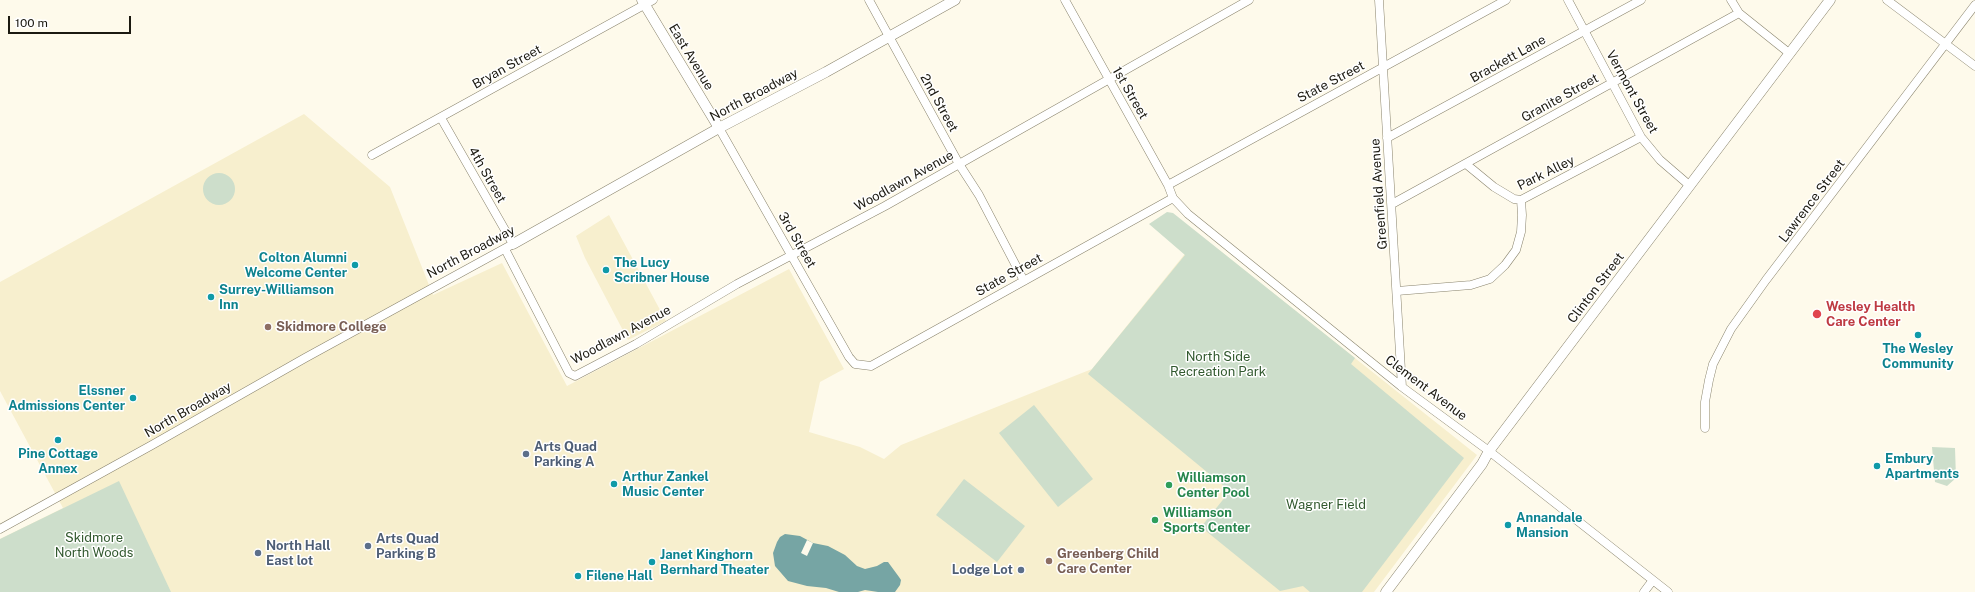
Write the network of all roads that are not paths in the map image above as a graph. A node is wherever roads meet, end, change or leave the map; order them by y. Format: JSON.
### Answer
{"nodes":[{"id":1,"x":869,"y":0,"type":"edge"},
{"id":2,"x":956,"y":0,"type":"edge"},
{"id":3,"x":1065,"y":0,"type":"edge"},
{"id":4,"x":1249,"y":0,"type":"edge"},
{"id":5,"x":1379,"y":0,"type":"edge"},
{"id":6,"x":1506,"y":0,"type":"edge"},
{"id":7,"x":1568,"y":0,"type":"edge"},
{"id":8,"x":1641,"y":0,"type":"edge"},
{"id":9,"x":1731,"y":0,"type":"edge"},
{"id":10,"x":1830,"y":0,"type":"edge"},
{"id":11,"x":1887,"y":0,"type":"edge"},
{"id":12,"x":646,"y":2,"type":"edge"},
{"id":13,"x":1975,"y":5,"type":"edge"},
{"id":14,"x":1739,"y":13,"type":"junction"},
{"id":15,"x":1584,"y":31,"type":"junction"},
{"id":16,"x":889,"y":36,"type":"junction"},
{"id":17,"x":1946,"y":45,"type":"junction"},
{"id":18,"x":1789,"y":53,"type":"junction"},
{"id":19,"x":1975,"y":66,"type":"edge"},
{"id":20,"x":1383,"y":68,"type":"junction"},
{"id":21,"x":1109,"y":81,"type":"junction"},
{"id":22,"x":1612,"y":83,"type":"junction"},
{"id":23,"x":441,"y":118,"type":"junction"},
{"id":24,"x":719,"y":128,"type":"junction"},
{"id":25,"x":1641,"y":137,"type":"junction"},
{"id":26,"x":1387,"y":138,"type":"junction"},
{"id":27,"x":372,"y":155,"type":"dead end"},
{"id":28,"x":959,"y":164,"type":"junction"},
{"id":29,"x":1466,"y":164,"type":"junction"},
{"id":30,"x":1168,"y":185,"type":"junction"},
{"id":31,"x":1689,"y":185,"type":"junction"},
{"id":32,"x":1173,"y":198,"type":"junction"},
{"id":33,"x":1521,"y":200,"type":"junction"},
{"id":34,"x":1392,"y":204,"type":"junction"},
{"id":35,"x":509,"y":246,"type":"junction"},
{"id":36,"x":792,"y":255,"type":"junction"},
{"id":37,"x":1024,"y":281,"type":"junction"},
{"id":38,"x":1397,"y":291,"type":"junction"},
{"id":39,"x":855,"y":364,"type":"joint"},
{"id":40,"x":569,"y":373,"type":"joint"},
{"id":41,"x":1402,"y":386,"type":"junction"},
{"id":42,"x":1705,"y":428,"type":"dead end"},
{"id":43,"x":1489,"y":451,"type":"junction"},
{"id":44,"x":0,"y":529,"type":"edge"},
{"id":45,"x":1653,"y":580,"type":"junction"},
{"id":46,"x":1386,"y":592,"type":"edge"},
{"id":47,"x":1644,"y":592,"type":"edge"},
{"id":48,"x":1668,"y":592,"type":"edge"}],
"edges":[{"from":1,"to":16,"type":"street","name":"2nd Street"},
{"from":2,"to":16,"type":"street","name":"North Broadway"},
{"from":3,"to":21,"type":"street","name":"1st Street"},
{"from":4,"to":21,"type":"street","name":"Woodlawn Avenue"},
{"from":5,"to":20,"type":"street","name":"Greenfield Avenue"},
{"from":6,"to":20,"type":"street","name":"State Street"},
{"from":7,"to":15,"type":"street","name":"Vermont Street"},
{"from":8,"to":15,"type":"street","name":"Brackett Lane"},
{"from":9,"to":14,"type":"street"},
{"from":10,"to":18,"type":"street","name":"Clinton Street"},
{"from":11,"to":17,"type":"street"},
{"from":12,"to":23,"type":"street","name":"Bryan Street"},
{"from":12,"to":24,"type":"street","name":"East Avenue"},
{"from":13,"to":17,"type":"street","name":"Lawrence Street"},
{"from":14,"to":18,"type":"street"},
{"from":14,"to":22,"type":"street","name":"Granite Street"},
{"from":15,"to":22,"type":"street","name":"Vermont Street"},
{"from":15,"to":26,"type":"street","name":"Brackett Lane"},
{"from":16,"to":24,"type":"street","name":"North Broadway"},
{"from":16,"to":28,"type":"street","name":"2nd Street"},
{"from":17,"to":19,"type":"street"},
{"from":17,"to":42,"type":"street","name":"Lawrence Street"},
{"from":18,"to":31,"type":"street","name":"Clinton Street"},
{"from":20,"to":26,"type":"street","name":"Greenfield Avenue"},
{"from":20,"to":30,"type":"street","name":"State Street"},
{"from":21,"to":28,"type":"street","name":"Woodlawn Avenue"},
{"from":21,"to":30,"type":"street","name":"1st Street"},
{"from":22,"to":25,"type":"street","name":"Vermont Street"},
{"from":22,"to":29,"type":"street","name":"Granite Street"},
{"from":23,"to":27,"type":"street","name":"Bryan Street"},
{"from":23,"to":35,"type":"street","name":"4th Street"},
{"from":24,"to":35,"type":"street","name":"North Broadway"},
{"from":24,"to":36,"type":"street","name":"3rd Street"},
{"from":25,"to":31,"type":"street","name":"Vermont Street"},
{"from":25,"to":33,"type":"street","name":"Park Alley"},
{"from":26,"to":34,"type":"street","name":"Greenfield Avenue"},
{"from":28,"to":36,"type":"street","name":"Woodlawn Avenue"},
{"from":28,"to":37,"type":"street","name":"2nd Street"},
{"from":29,"to":33,"type":"street","name":"Park Alley"},
{"from":29,"to":34,"type":"street","name":"Granite Street"},
{"from":30,"to":32,"type":"street","name":"1st Street"},
{"from":31,"to":43,"type":"street","name":"Clinton Street"},
{"from":32,"to":37,"type":"street","name":"State Street"},
{"from":32,"to":41,"type":"street","name":"Clement Avenue"},
{"from":33,"to":38,"type":"street"},
{"from":34,"to":38,"type":"street","name":"Greenfield Avenue"},
{"from":35,"to":40,"type":"street","name":"4th Street"},
{"from":35,"to":44,"type":"street","name":"North Broadway"},
{"from":36,"to":39,"type":"street","name":"3rd Street"},
{"from":36,"to":40,"type":"street","name":"Woodlawn Avenue"},
{"from":37,"to":39,"type":"street","name":"State Street"},
{"from":38,"to":41,"type":"street","name":"Greenfield Avenue"},
{"from":41,"to":43,"type":"street","name":"Clement Avenue"},
{"from":43,"to":45,"type":"street","name":"Clement Avenue"},
{"from":43,"to":46,"type":"street","name":"Clinton Street"},
{"from":45,"to":47,"type":"street"},
{"from":45,"to":48,"type":"street","name":"Clement Avenue"}]}
